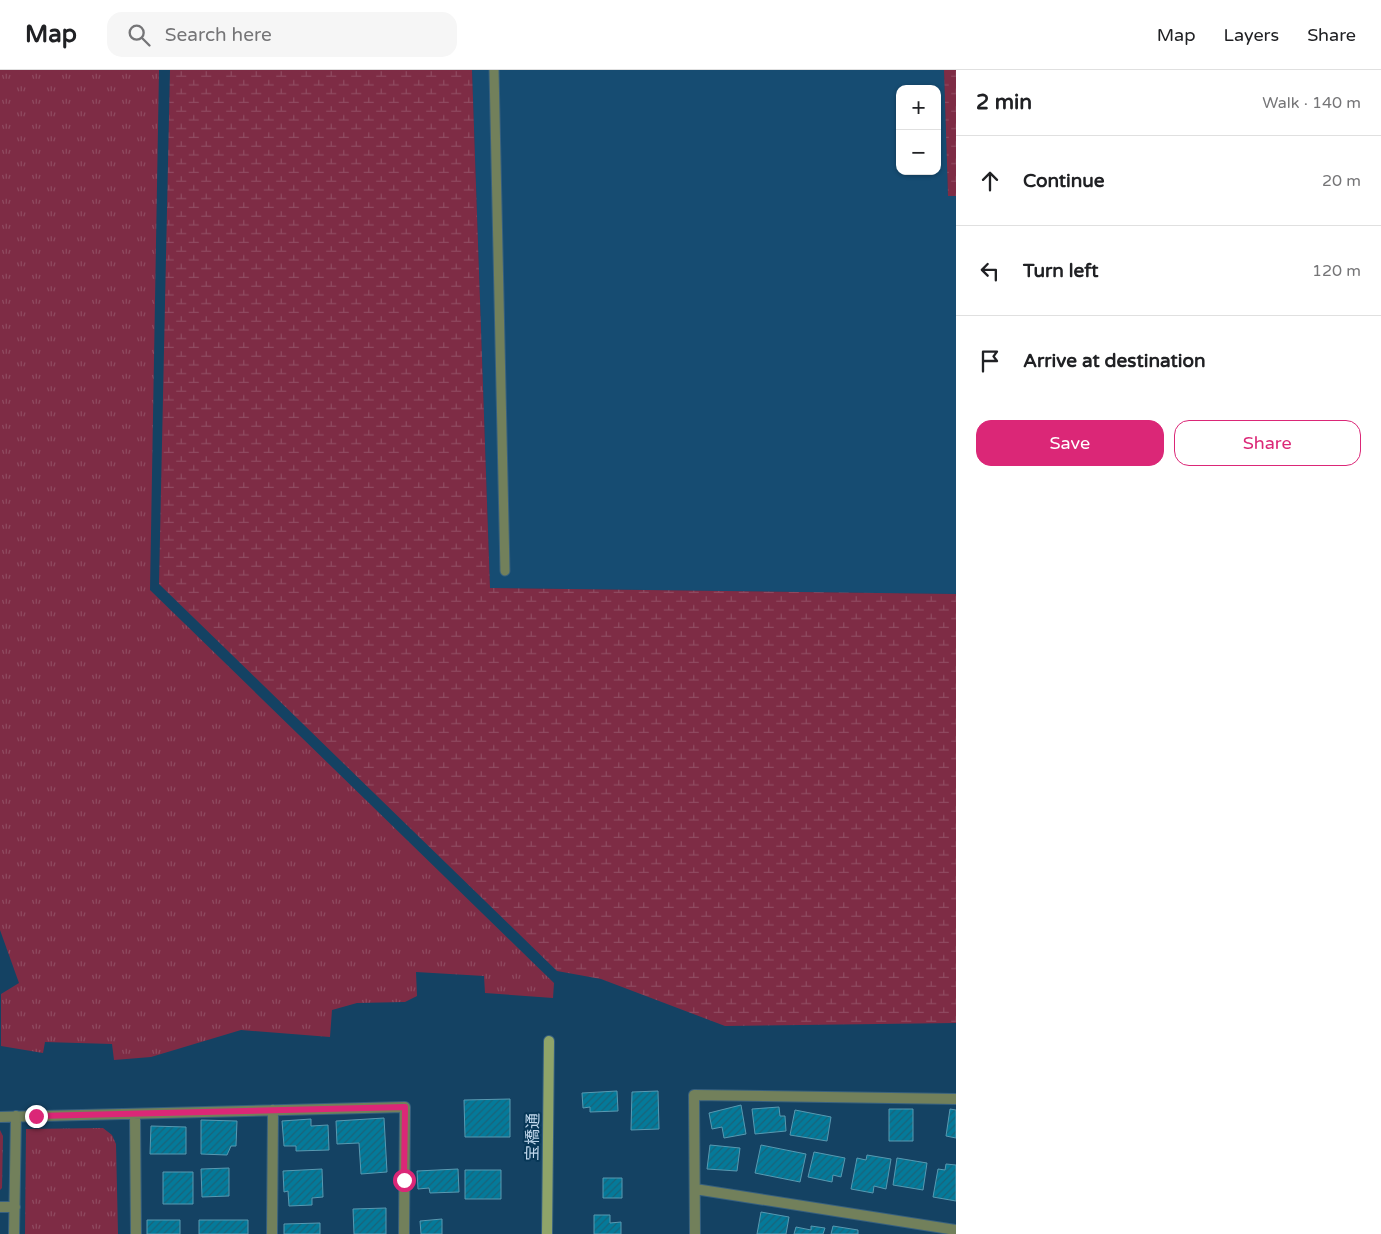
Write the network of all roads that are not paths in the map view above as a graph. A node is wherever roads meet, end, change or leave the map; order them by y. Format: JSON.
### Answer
{"nodes":[{"id":1,"x":494,"y":70,"type":"edge"},
{"id":2,"x":505,"y":571,"type":"dead end"},
{"id":3,"x":549,"y":1040,"type":"dead end"},
{"id":4,"x":956,"y":1099,"type":"edge"},
{"id":5,"x":273,"y":1110,"type":"junction"},
{"id":6,"x":135,"y":1114,"type":"junction"},
{"id":7,"x":16,"y":1116,"type":"junction"},
{"id":8,"x":0,"y":1117,"type":"edge"},
{"id":9,"x":696,"y":1189,"type":"junction"},
{"id":10,"x":0,"y":1207,"type":"edge"},
{"id":11,"x":14,"y":1207,"type":"junction"},
{"id":12,"x":956,"y":1230,"type":"edge"},
{"id":13,"x":14,"y":1234,"type":"edge"},
{"id":14,"x":136,"y":1234,"type":"edge"},
{"id":15,"x":272,"y":1234,"type":"edge"},
{"id":16,"x":404,"y":1234,"type":"edge"},
{"id":17,"x":547,"y":1234,"type":"edge"},
{"id":18,"x":694,"y":1234,"type":"edge"}],
"edges":[{"from":1,"to":2,"type":"lane"},
{"from":3,"to":17,"type":"street","name":"宝橋通"},
{"from":4,"to":9,"type":"street"},
{"from":5,"to":6,"type":"street"},
{"from":5,"to":15,"type":"street"},
{"from":5,"to":16,"type":"street"},
{"from":6,"to":7,"type":"street"},
{"from":6,"to":14,"type":"street"},
{"from":7,"to":8,"type":"street"},
{"from":7,"to":11,"type":"street"},
{"from":9,"to":12,"type":"street"},
{"from":9,"to":18,"type":"street"},
{"from":10,"to":11,"type":"street"},
{"from":11,"to":13,"type":"street"}]}
